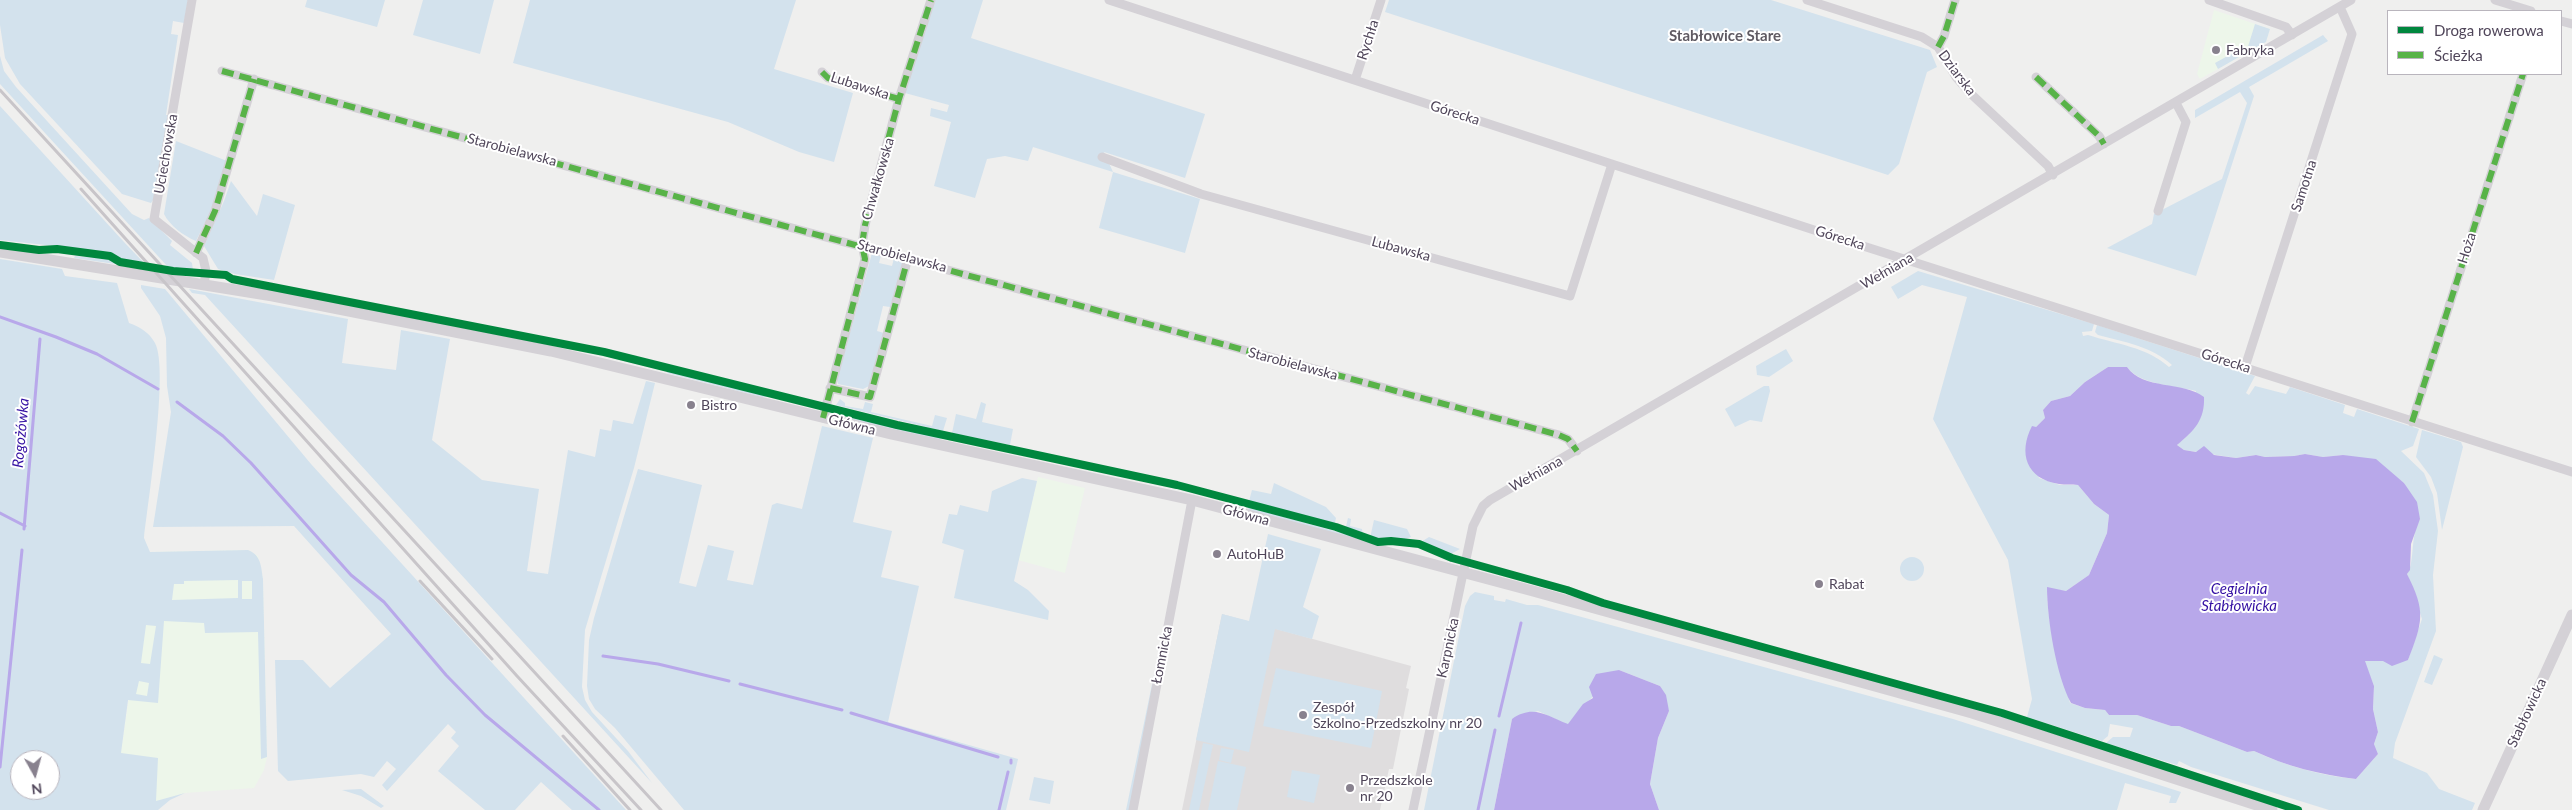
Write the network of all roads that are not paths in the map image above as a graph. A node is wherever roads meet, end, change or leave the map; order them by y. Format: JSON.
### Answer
{"nodes":[{"id":1,"x":192,"y":0,"type":"edge"},
{"id":2,"x":931,"y":0,"type":"edge"},
{"id":3,"x":1109,"y":0,"type":"edge"},
{"id":4,"x":1381,"y":0,"type":"edge"},
{"id":5,"x":1807,"y":0,"type":"edge"},
{"id":6,"x":1955,"y":0,"type":"edge"},
{"id":7,"x":2352,"y":0,"type":"edge"},
{"id":8,"x":2494,"y":0,"type":"edge"},
{"id":9,"x":2214,"y":1,"type":"edge"},
{"id":10,"x":2340,"y":7,"type":"junction"},
{"id":11,"x":2528,"y":10,"type":"edge"},
{"id":12,"x":2292,"y":35,"type":"junction"},
{"id":13,"x":1938,"y":47,"type":"junction"},
{"id":14,"x":222,"y":71,"type":"dead end"},
{"id":15,"x":822,"y":72,"type":"dead end"},
{"id":16,"x":2523,"y":75,"type":"edge"},
{"id":17,"x":2036,"y":77,"type":"dead end"},
{"id":18,"x":254,"y":80,"type":"junction"},
{"id":19,"x":1355,"y":80,"type":"junction"},
{"id":20,"x":899,"y":100,"type":"junction"},
{"id":21,"x":2176,"y":103,"type":"junction"},
{"id":22,"x":2104,"y":144,"type":"junction"},
{"id":23,"x":1102,"y":157,"type":"dead end"},
{"id":24,"x":1612,"y":164,"type":"junction"},
{"id":25,"x":2053,"y":174,"type":"junction"},
{"id":26,"x":2158,"y":211,"type":"dead end"},
{"id":27,"x":862,"y":245,"type":"junction"},
{"id":28,"x":0,"y":252,"type":"edge"},
{"id":29,"x":196,"y":253,"type":"junction"},
{"id":30,"x":908,"y":258,"type":"junction"},
{"id":31,"x":1906,"y":260,"type":"junction"},
{"id":32,"x":204,"y":285,"type":"junction"},
{"id":33,"x":2246,"y":368,"type":"junction"},
{"id":34,"x":830,"y":388,"type":"junction"},
{"id":35,"x":822,"y":418,"type":"junction"},
{"id":36,"x":2412,"y":422,"type":"junction"},
{"id":37,"x":1576,"y":451,"type":"junction"},
{"id":38,"x":2572,"y":472,"type":"edge"},
{"id":39,"x":1192,"y":500,"type":"junction"},
{"id":40,"x":1464,"y":574,"type":"junction"},
{"id":41,"x":2572,"y":615,"type":"edge"},
{"id":42,"x":1133,"y":810,"type":"edge"},
{"id":43,"x":1413,"y":810,"type":"edge"},
{"id":44,"x":2272,"y":810,"type":"edge"},
{"id":45,"x":2483,"y":810,"type":"edge"}],
"edges":[{"from":1,"to":29,"type":"street","name":"Uciechowska"},
{"from":2,"to":20,"type":"street","name":"Chwałkowska"},
{"from":3,"to":19,"type":"street","name":"Górecka"},
{"from":4,"to":19,"type":"street","name":"Rychła"},
{"from":5,"to":13,"type":"street","name":"Dziarska"},
{"from":6,"to":13,"type":"street"},
{"from":7,"to":10,"type":"street","name":"Wełniana"},
{"from":8,"to":11,"type":"street"},
{"from":9,"to":12,"type":"street"},
{"from":10,"to":12,"type":"street","name":"Wełniana"},
{"from":10,"to":33,"type":"street","name":"Samotna"},
{"from":12,"to":21,"type":"street","name":"Wełniana"},
{"from":13,"to":25,"type":"street","name":"Dziarska"},
{"from":14,"to":18,"type":"street","name":"Starobielawska"},
{"from":15,"to":20,"type":"street","name":"Lubawska"},
{"from":16,"to":36,"type":"street","name":"Hoża"},
{"from":17,"to":22,"type":"street"},
{"from":18,"to":27,"type":"street","name":"Starobielawska"},
{"from":18,"to":29,"type":"street"},
{"from":19,"to":24,"type":"street","name":"Górecka"},
{"from":20,"to":27,"type":"street","name":"Chwałkowska"},
{"from":21,"to":22,"type":"street","name":"Wełniana"},
{"from":21,"to":26,"type":"street"},
{"from":22,"to":25,"type":"street","name":"Wełniana"},
{"from":23,"to":24,"type":"street","name":"Lubawska"},
{"from":24,"to":31,"type":"street","name":"Górecka"},
{"from":25,"to":31,"type":"street","name":"Wełniana"},
{"from":27,"to":30,"type":"street","name":"Starobielawska"},
{"from":27,"to":34,"type":"street","name":"Chwałkowska"},
{"from":28,"to":32,"type":"street","name":"Główna"},
{"from":29,"to":32,"type":"street"},
{"from":30,"to":34,"type":"street"},
{"from":30,"to":37,"type":"street","name":"Starobielawska"},
{"from":31,"to":33,"type":"street","name":"Górecka"},
{"from":31,"to":37,"type":"street","name":"Wełniana"},
{"from":32,"to":35,"type":"street","name":"Główna"},
{"from":33,"to":36,"type":"street","name":"Górecka"},
{"from":34,"to":35,"type":"street","name":"Chwałkowska"},
{"from":35,"to":39,"type":"street","name":"Główna"},
{"from":36,"to":38,"type":"street","name":"Górecka"},
{"from":37,"to":40,"type":"street","name":"Wełniana"},
{"from":39,"to":40,"type":"street","name":"Główna"},
{"from":39,"to":42,"type":"street","name":"Łomnicka"},
{"from":40,"to":43,"type":"street","name":"Karpnicka"},
{"from":40,"to":44,"type":"street","name":"Główna"},
{"from":41,"to":45,"type":"street","name":"Stabłowicka"}]}
